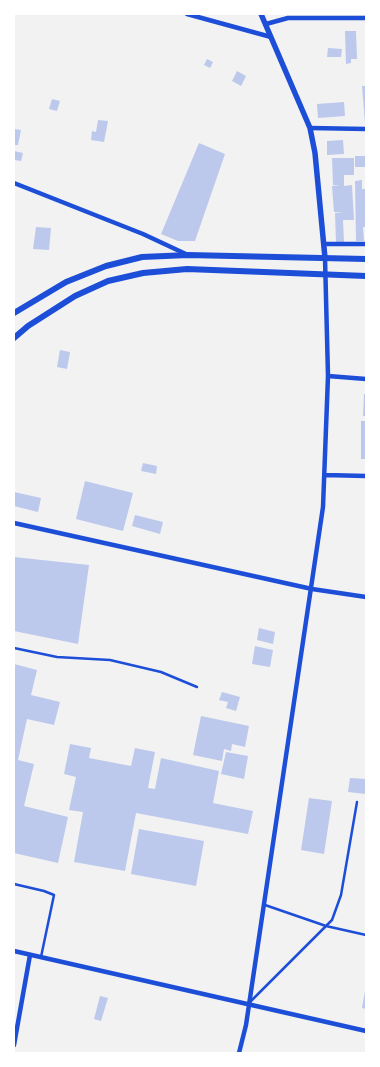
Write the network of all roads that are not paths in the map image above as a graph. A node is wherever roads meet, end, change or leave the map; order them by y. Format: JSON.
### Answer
{"nodes":[{"id":1,"x":187,"y":14,"type":"edge"},
{"id":2,"x":261,"y":14,"type":"edge"},
{"id":3,"x":293,"y":14,"type":"edge"},
{"id":4,"x":288,"y":18,"type":"junction"},
{"id":5,"x":366,"y":18,"type":"edge"},
{"id":6,"x":266,"y":24,"type":"junction"},
{"id":7,"x":271,"y":37,"type":"junction"},
{"id":8,"x":310,"y":128,"type":"junction"},
{"id":9,"x":366,"y":129,"type":"edge"},
{"id":10,"x":14,"y":183,"type":"edge"},
{"id":11,"x":324,"y":244,"type":"junction"},
{"id":12,"x":366,"y":244,"type":"edge"},
{"id":13,"x":188,"y":254,"type":"junction"},
{"id":14,"x":325,"y":258,"type":"junction"},
{"id":15,"x":366,"y":259,"type":"edge"},
{"id":16,"x":325,"y":276,"type":"junction"},
{"id":17,"x":366,"y":276,"type":"edge"},
{"id":18,"x":14,"y":313,"type":"edge"},
{"id":19,"x":14,"y":338,"type":"edge"},
{"id":20,"x":328,"y":376,"type":"junction"},
{"id":21,"x":366,"y":379,"type":"edge"},
{"id":22,"x":325,"y":475,"type":"junction"},
{"id":23,"x":366,"y":476,"type":"edge"},
{"id":24,"x":14,"y":523,"type":"edge"},
{"id":25,"x":312,"y":589,"type":"junction"},
{"id":26,"x":366,"y":597,"type":"edge"},
{"id":27,"x":14,"y":648,"type":"edge"},
{"id":28,"x":197,"y":687,"type":"dead end"},
{"id":29,"x":357,"y":802,"type":"dead end"},
{"id":30,"x":14,"y":884,"type":"edge"},
{"id":31,"x":264,"y":905,"type":"junction"},
{"id":32,"x":326,"y":926,"type":"junction"},
{"id":33,"x":366,"y":935,"type":"edge"},
{"id":34,"x":14,"y":951,"type":"edge"},
{"id":35,"x":30,"y":954,"type":"junction"},
{"id":36,"x":41,"y":957,"type":"junction"},
{"id":37,"x":249,"y":1003,"type":"junction"},
{"id":38,"x":366,"y":1031,"type":"edge"},
{"id":39,"x":14,"y":1045,"type":"edge"},
{"id":40,"x":239,"y":1053,"type":"edge"}],
"edges":[{"from":1,"to":7,"type":"street"},
{"from":2,"to":6,"type":"street"},
{"from":3,"to":4,"type":"street"},
{"from":4,"to":5,"type":"street"},
{"from":4,"to":6,"type":"street"},
{"from":6,"to":7,"type":"street"},
{"from":7,"to":8,"type":"street"},
{"from":8,"to":9,"type":"street"},
{"from":8,"to":11,"type":"street"},
{"from":10,"to":13,"type":"street"},
{"from":11,"to":12,"type":"street"},
{"from":11,"to":14,"type":"street"},
{"from":13,"to":14,"type":"main road"},
{"from":13,"to":18,"type":"main road"},
{"from":14,"to":15,"type":"main road"},
{"from":14,"to":16,"type":"street"},
{"from":16,"to":17,"type":"main road"},
{"from":16,"to":19,"type":"main road"},
{"from":16,"to":20,"type":"street"},
{"from":20,"to":21,"type":"street"},
{"from":20,"to":22,"type":"street"},
{"from":22,"to":23,"type":"street"},
{"from":22,"to":25,"type":"street"},
{"from":24,"to":25,"type":"street"},
{"from":25,"to":26,"type":"street"},
{"from":25,"to":31,"type":"street"},
{"from":27,"to":28,"type":"lane"},
{"from":29,"to":32,"type":"lane"},
{"from":30,"to":36,"type":"lane"},
{"from":31,"to":32,"type":"lane"},
{"from":31,"to":37,"type":"street"},
{"from":32,"to":33,"type":"lane"},
{"from":32,"to":37,"type":"lane"},
{"from":34,"to":35,"type":"street"},
{"from":35,"to":36,"type":"street"},
{"from":35,"to":39,"type":"street"},
{"from":36,"to":37,"type":"street"},
{"from":37,"to":38,"type":"street"},
{"from":37,"to":40,"type":"street"}]}
